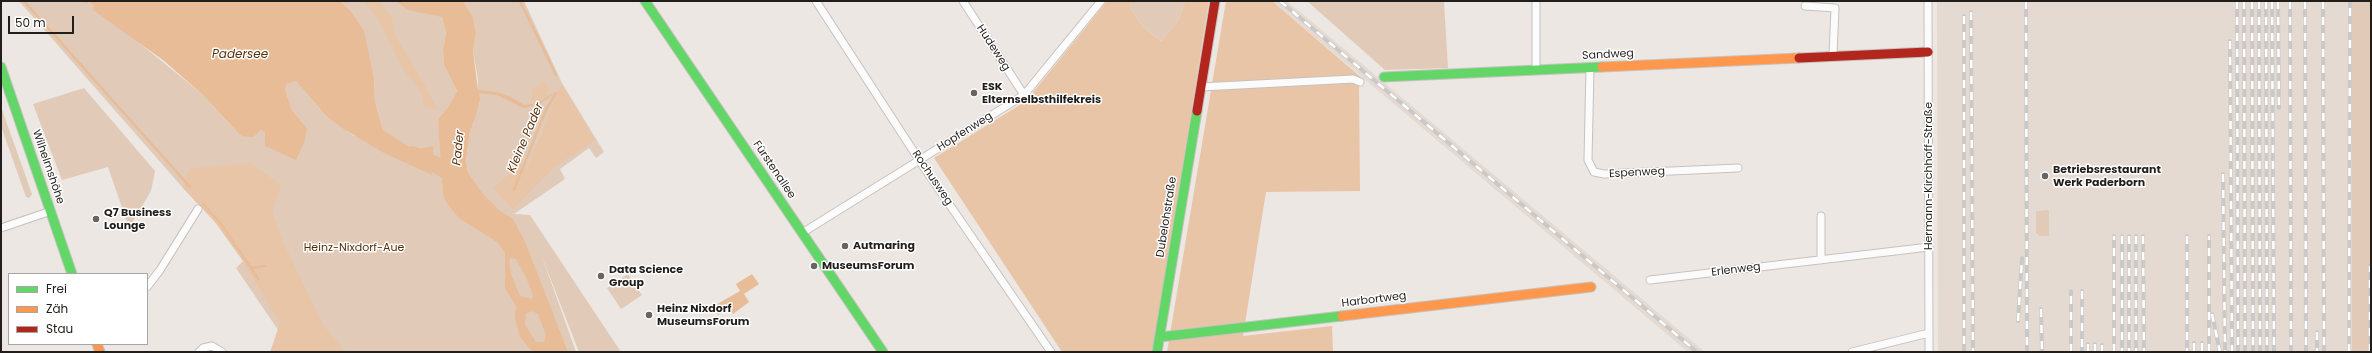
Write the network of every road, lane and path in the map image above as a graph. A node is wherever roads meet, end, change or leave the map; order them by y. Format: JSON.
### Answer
{"nodes":[{"id":1,"x":645,"y":1,"type":"edge"},
{"id":2,"x":816,"y":1,"type":"edge"},
{"id":3,"x":963,"y":1,"type":"edge"},
{"id":4,"x":1100,"y":1,"type":"edge"},
{"id":5,"x":1215,"y":1,"type":"edge"},
{"id":6,"x":1536,"y":1,"type":"edge"},
{"id":7,"x":1928,"y":1,"type":"edge"},
{"id":8,"x":1805,"y":6,"type":"dead end"},
{"id":9,"x":1928,"y":52,"type":"junction"},
{"id":10,"x":1833,"y":55,"type":"junction"},
{"id":11,"x":1,"y":67,"type":"edge"},
{"id":12,"x":1590,"y":68,"type":"junction"},
{"id":13,"x":1536,"y":70,"type":"junction"},
{"id":14,"x":1384,"y":77,"type":"dead end"},
{"id":15,"x":1360,"y":82,"type":"dead end"},
{"id":16,"x":1201,"y":87,"type":"junction"},
{"id":17,"x":1024,"y":95,"type":"junction"},
{"id":18,"x":920,"y":160,"type":"junction"},
{"id":19,"x":1738,"y":168,"type":"dead end"},
{"id":20,"x":198,"y":209,"type":"dead end"},
{"id":21,"x":50,"y":211,"type":"junction"},
{"id":22,"x":1821,"y":216,"type":"dead end"},
{"id":23,"x":1,"y":228,"type":"edge"},
{"id":24,"x":802,"y":233,"type":"junction"},
{"id":25,"x":1929,"y":247,"type":"junction"},
{"id":26,"x":1821,"y":260,"type":"junction"},
{"id":27,"x":72,"y":273,"type":"edge"},
{"id":28,"x":1650,"y":280,"type":"dead end"},
{"id":29,"x":148,"y":286,"type":"edge"},
{"id":30,"x":1591,"y":287,"type":"dead end"},
{"id":31,"x":1929,"y":333,"type":"junction"},
{"id":32,"x":1160,"y":337,"type":"junction"},
{"id":33,"x":199,"y":352,"type":"edge"},
{"id":34,"x":222,"y":352,"type":"edge"},
{"id":35,"x":883,"y":352,"type":"edge"},
{"id":36,"x":1051,"y":352,"type":"edge"},
{"id":37,"x":1157,"y":352,"type":"edge"},
{"id":38,"x":1852,"y":352,"type":"edge"},
{"id":39,"x":1929,"y":352,"type":"edge"}],
"edges":[{"from":1,"to":24,"type":"street","name":"Fürstenallee"},
{"from":2,"to":18,"type":"street","name":"Rochusweg"},
{"from":3,"to":17,"type":"street","name":"Hudeweg"},
{"from":4,"to":17,"type":"street","name":"Hopfenweg"},
{"from":5,"to":16,"type":"street","name":"Dubelohstraße"},
{"from":6,"to":13,"type":"street"},
{"from":7,"to":9,"type":"street","name":"Hermann-Kirchhoff-Straße"},
{"from":8,"to":10,"type":"street"},
{"from":9,"to":10,"type":"street","name":"Sandweg"},
{"from":9,"to":25,"type":"street","name":"Hermann-Kirchhoff-Straße"},
{"from":10,"to":12,"type":"street","name":"Sandweg"},
{"from":11,"to":21,"type":"street","name":"Wilhelmshöhe"},
{"from":12,"to":13,"type":"street","name":"Sandweg"},
{"from":12,"to":19,"type":"street","name":"Espenweg"},
{"from":13,"to":14,"type":"street","name":"Sandweg"},
{"from":15,"to":16,"type":"street"},
{"from":16,"to":32,"type":"street","name":"Dubelohstraße"},
{"from":17,"to":18,"type":"street","name":"Hopfenweg"},
{"from":18,"to":24,"type":"street","name":"Hopfenweg"},
{"from":18,"to":36,"type":"street","name":"Rochusweg"},
{"from":20,"to":29,"type":"street"},
{"from":21,"to":23,"type":"street"},
{"from":21,"to":27,"type":"street","name":"Wilhelmshöhe"},
{"from":22,"to":26,"type":"street"},
{"from":24,"to":35,"type":"street","name":"Fürstenallee"},
{"from":25,"to":26,"type":"street","name":"Erlenweg"},
{"from":25,"to":31,"type":"street","name":"Hermann-Kirchhoff-Straße"},
{"from":26,"to":28,"type":"street","name":"Erlenweg"},
{"from":30,"to":32,"type":"street","name":"Harbortweg"},
{"from":31,"to":38,"type":"street"},
{"from":31,"to":39,"type":"street","name":"Hermann-Kirchhoff-Straße"},
{"from":32,"to":37,"type":"street","name":"Dubelohstraße"},
{"from":33,"to":34,"type":"street"}]}
